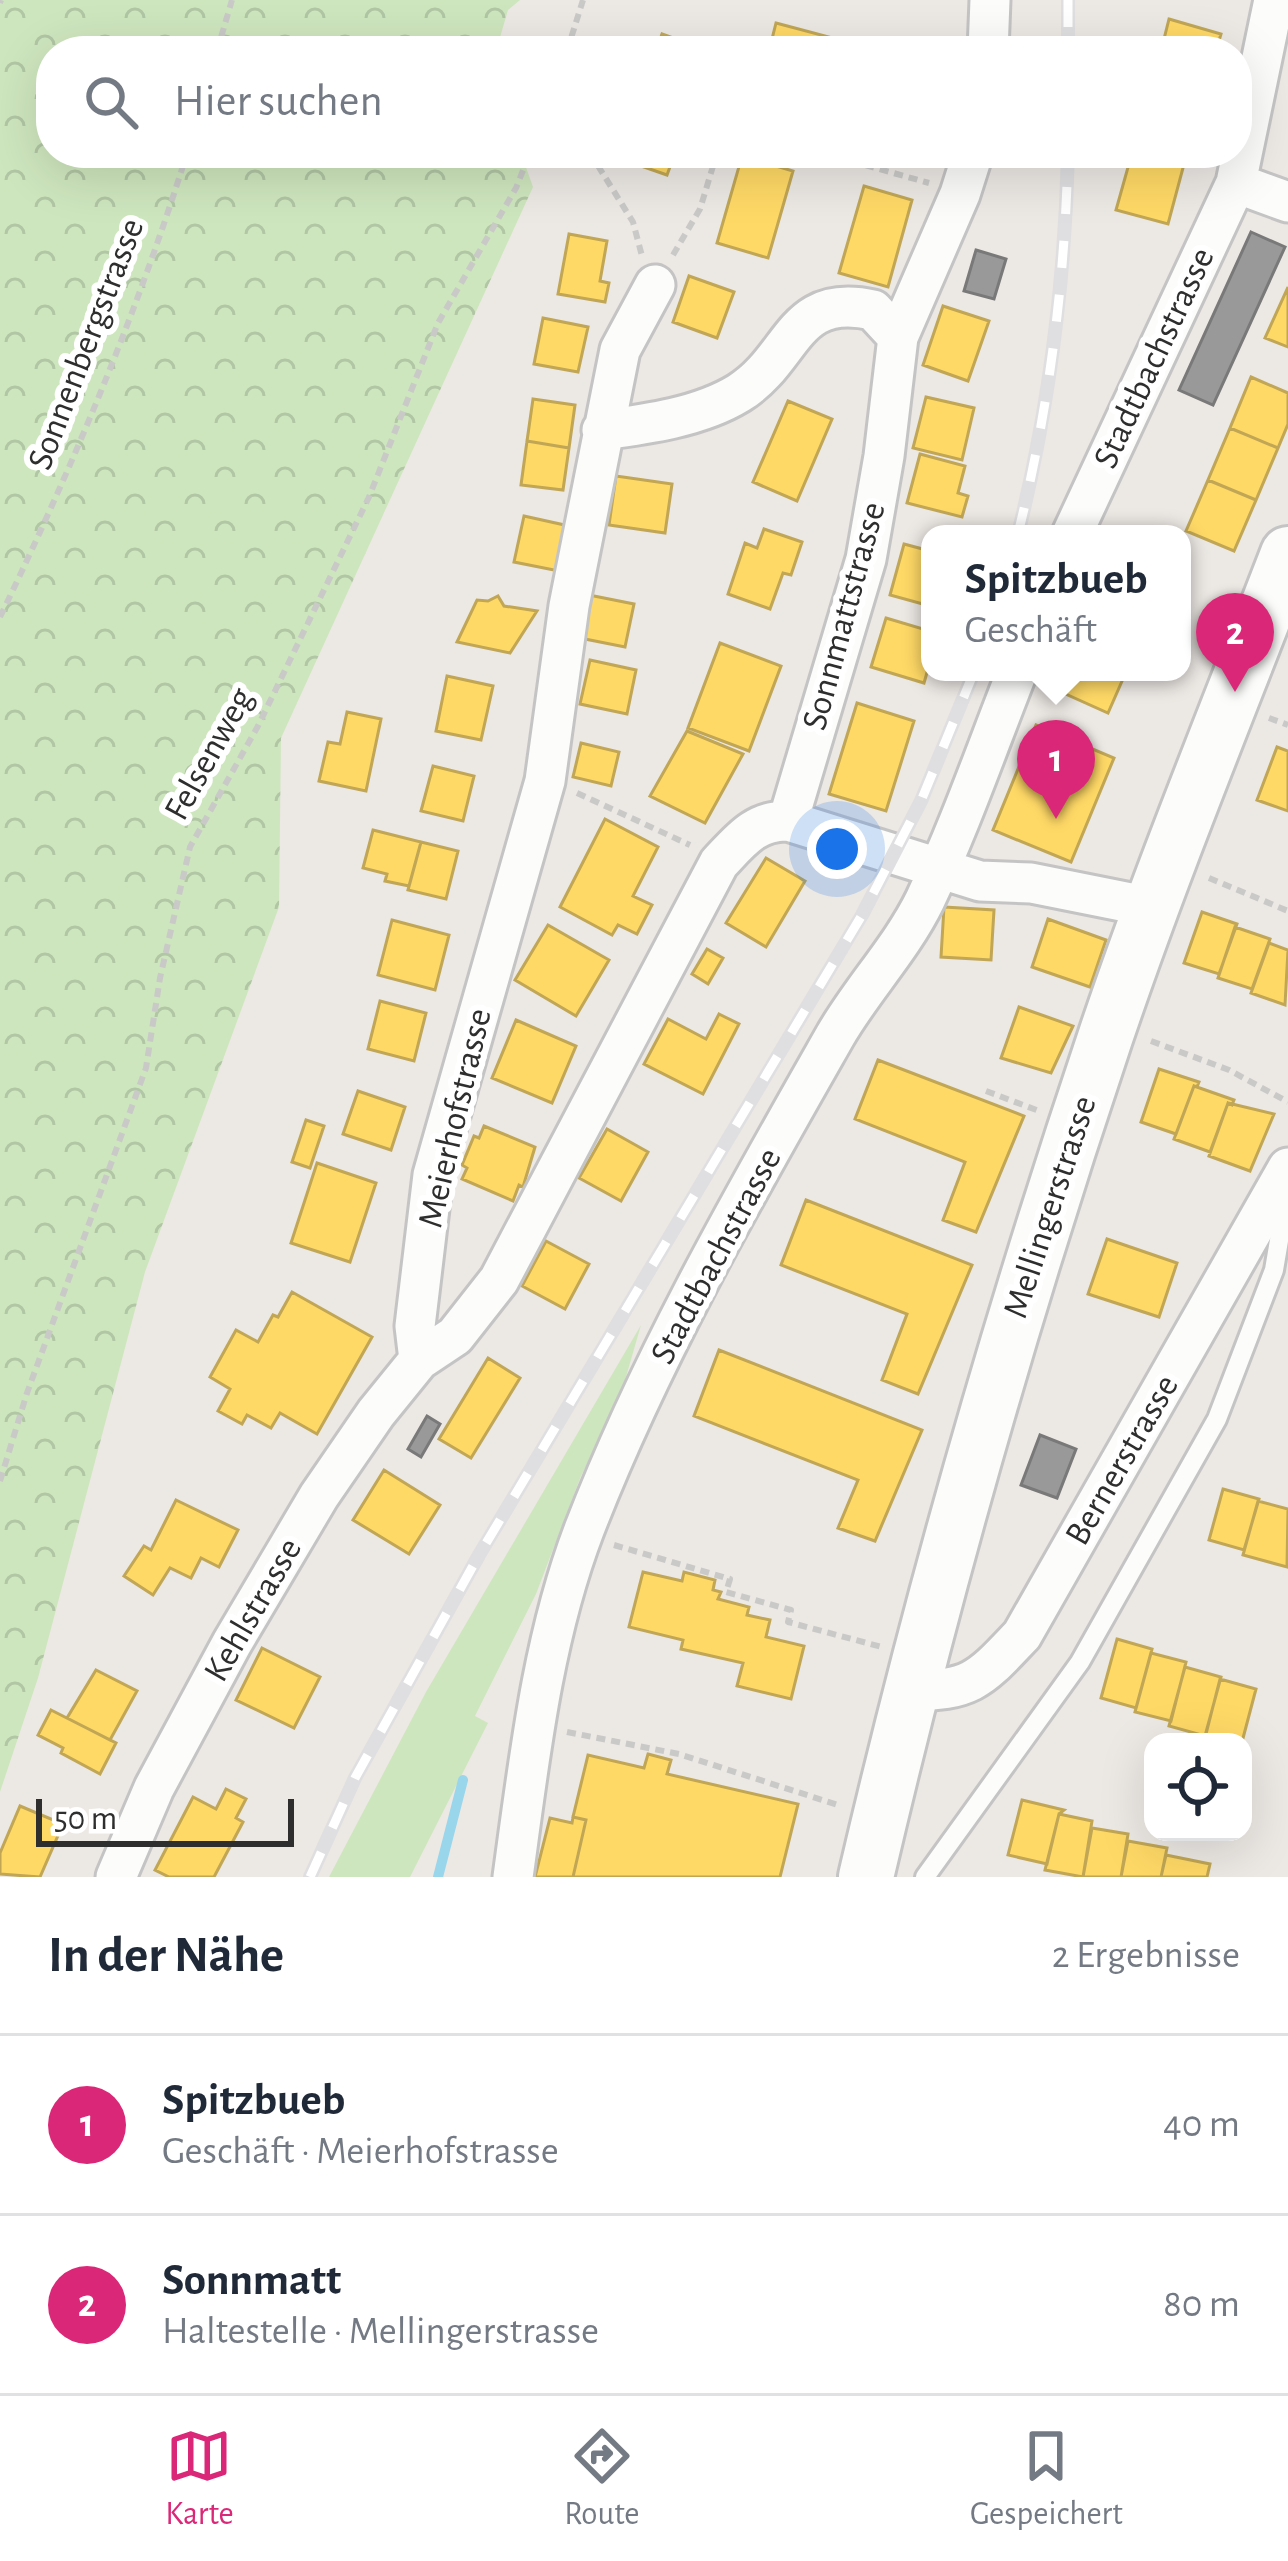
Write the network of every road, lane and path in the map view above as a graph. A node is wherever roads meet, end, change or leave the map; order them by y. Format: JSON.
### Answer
{"nodes":[{"id":1,"x":232,"y":0,"type":"edge"},
{"id":2,"x":583,"y":0,"type":"edge"},
{"id":3,"x":990,"y":0,"type":"edge"},
{"id":4,"x":1274,"y":0,"type":"edge"},
{"id":5,"x":221,"y":36,"type":"edge"},
{"id":6,"x":571,"y":36,"type":"edge"},
{"id":7,"x":989,"y":36,"type":"edge"},
{"id":8,"x":1252,"y":106,"type":"edge"},
{"id":9,"x":182,"y":168,"type":"edge"},
{"id":10,"x":524,"y":168,"type":"edge"},
{"id":11,"x":599,"y":168,"type":"edge"},
{"id":12,"x":712,"y":168,"type":"edge"},
{"id":13,"x":872,"y":168,"type":"edge"},
{"id":14,"x":968,"y":168,"type":"edge"},
{"id":15,"x":1239,"y":168,"type":"edge"},
{"id":16,"x":1236,"y":183,"type":"junction"},
{"id":17,"x":960,"y":194,"type":"junction"},
{"id":18,"x":1288,"y":202,"type":"edge"},
{"id":19,"x":655,"y":285,"type":"junction"},
{"id":20,"x":898,"y":337,"type":"junction"},
{"id":21,"x":602,"y":430,"type":"junction"},
{"id":22,"x":1076,"y":525,"type":"edge"},
{"id":23,"x":1288,"y":554,"type":"edge"},
{"id":24,"x":0,"y":617,"type":"edge"},
{"id":25,"x":1013,"y":681,"type":"edge"},
{"id":26,"x":545,"y":781,"type":"junction"},
{"id":27,"x":788,"y":821,"type":"junction"},
{"id":28,"x":718,"y":863,"type":"junction"},
{"id":29,"x":938,"y":870,"type":"junction"},
{"id":30,"x":1201,"y":874,"type":"dead end"},
{"id":31,"x":1151,"y":907,"type":"junction"},
{"id":32,"x":1288,"y":911,"type":"edge"},
{"id":33,"x":1142,"y":1037,"type":"dead end"},
{"id":34,"x":986,"y":1091,"type":"dead end"},
{"id":35,"x":1288,"y":1102,"type":"edge"},
{"id":36,"x":1048,"y":1114,"type":"dead end"},
{"id":37,"x":1288,"y":1168,"type":"edge"},
{"id":38,"x":1288,"y":1184,"type":"edge"},
{"id":39,"x":419,"y":1360,"type":"junction"},
{"id":40,"x":0,"y":1481,"type":"edge"},
{"id":41,"x":633,"y":1550,"type":"dead end"},
{"id":42,"x":899,"y":1669,"type":"junction"},
{"id":43,"x":611,"y":1742,"type":"dead end"},
{"id":44,"x":847,"y":1808,"type":"dead end"},
{"id":45,"x":116,"y":1877,"type":"edge"},
{"id":46,"x":513,"y":1877,"type":"edge"},
{"id":47,"x":866,"y":1877,"type":"edge"},
{"id":48,"x":926,"y":1877,"type":"edge"}],
"edges":[{"from":1,"to":5,"type":"path"},
{"from":2,"to":6,"type":"path"},
{"from":3,"to":7,"type":"street"},
{"from":4,"to":8,"type":"street","name":"Stadtbachstrasse"},
{"from":9,"to":24,"type":"path","name":"Sonnenbergstrasse"},
{"from":10,"to":40,"type":"path","name":"Felsenweg"},
{"from":11,"to":19,"type":"path"},
{"from":12,"to":19,"type":"path"},
{"from":13,"to":17,"type":"path"},
{"from":14,"to":17,"type":"street","name":"Sonnmattstrasse"},
{"from":15,"to":16,"type":"street","name":"Stadtbachstrasse"},
{"from":16,"to":18,"type":"street"},
{"from":16,"to":22,"type":"street","name":"Stadtbachstrasse"},
{"from":17,"to":20,"type":"street","name":"Sonnmattstrasse"},
{"from":19,"to":21,"type":"street","name":"Meierhofstrasse"},
{"from":20,"to":21,"type":"street"},
{"from":20,"to":27,"type":"street","name":"Sonnmattstrasse"},
{"from":21,"to":26,"type":"street","name":"Meierhofstrasse"},
{"from":23,"to":31,"type":"main road","name":"Mellingerstrasse"},
{"from":25,"to":29,"type":"street","name":"Stadtbachstrasse"},
{"from":26,"to":28,"type":"path"},
{"from":26,"to":39,"type":"street","name":"Meierhofstrasse"},
{"from":27,"to":28,"type":"street"},
{"from":27,"to":29,"type":"street"},
{"from":28,"to":39,"type":"street"},
{"from":29,"to":31,"type":"street"},
{"from":29,"to":46,"type":"street","name":"Stadtbachstrasse"},
{"from":30,"to":32,"type":"path"},
{"from":31,"to":42,"type":"main road","name":"Mellingerstrasse"},
{"from":33,"to":35,"type":"path"},
{"from":34,"to":36,"type":"path"},
{"from":37,"to":42,"type":"street","name":"Bernerstrasse"},
{"from":38,"to":48,"type":"lane"},
{"from":39,"to":45,"type":"street","name":"Kehlstrasse"},
{"from":41,"to":42,"type":"path"},
{"from":42,"to":47,"type":"main road","name":"Mellingerstrasse"},
{"from":43,"to":44,"type":"path"}]}
